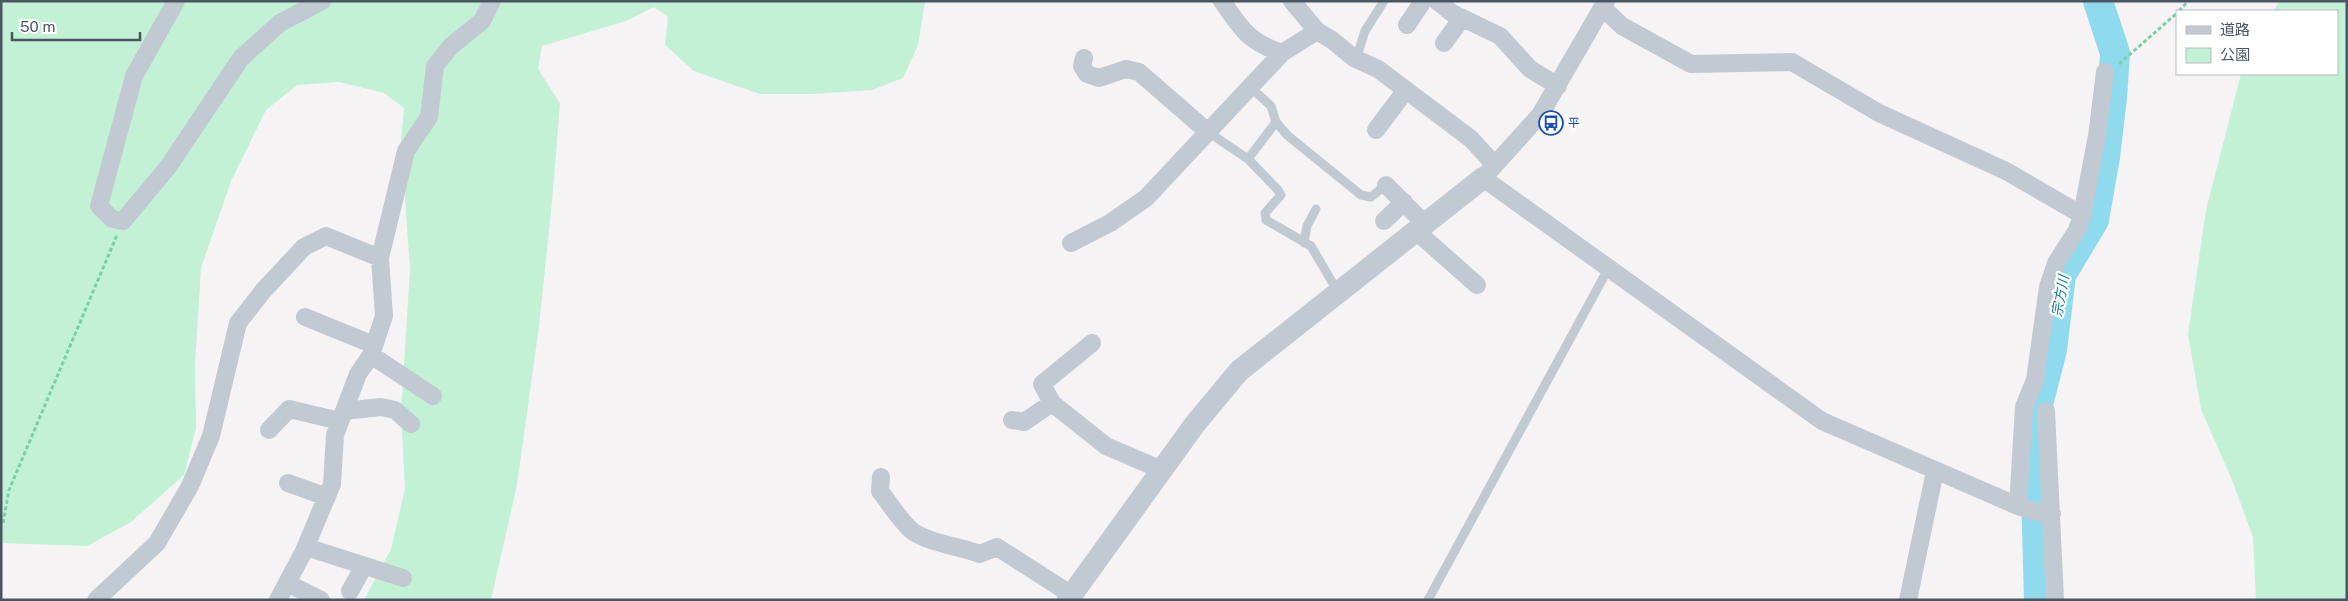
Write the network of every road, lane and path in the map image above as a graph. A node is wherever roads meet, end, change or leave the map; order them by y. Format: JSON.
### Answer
{"nodes":[{"id":1,"x":176,"y":1,"type":"edge"},
{"id":2,"x":322,"y":1,"type":"edge"},
{"id":3,"x":492,"y":1,"type":"edge"},
{"id":4,"x":1222,"y":1,"type":"edge"},
{"id":5,"x":1292,"y":1,"type":"edge"},
{"id":6,"x":1384,"y":1,"type":"edge"},
{"id":7,"x":1423,"y":1,"type":"edge"},
{"id":8,"x":1437,"y":1,"type":"edge"},
{"id":9,"x":1604,"y":4,"type":"edge"},
{"id":10,"x":2176,"y":14,"type":"edge"},
{"id":11,"x":1462,"y":18,"type":"junction"},
{"id":12,"x":1406,"y":25,"type":"dead end"},
{"id":13,"x":1317,"y":31,"type":"junction"},
{"id":14,"x":1444,"y":42,"type":"dead end"},
{"id":15,"x":1282,"y":53,"type":"junction"},
{"id":16,"x":1084,"y":58,"type":"dead end"},
{"id":17,"x":1356,"y":59,"type":"junction"},
{"id":18,"x":2126,"y":60,"type":"dead end"},
{"id":19,"x":2105,"y":72,"type":"dead end"},
{"id":20,"x":1558,"y":86,"type":"junction"},
{"id":21,"x":1250,"y":87,"type":"junction"},
{"id":22,"x":1406,"y":90,"type":"junction"},
{"id":23,"x":1276,"y":122,"type":"junction"},
{"id":24,"x":1376,"y":130,"type":"dead end"},
{"id":25,"x":1208,"y":132,"type":"junction"},
{"id":26,"x":1248,"y":158,"type":"junction"},
{"id":27,"x":1489,"y":172,"type":"junction"},
{"id":28,"x":1386,"y":185,"type":"joint"},
{"id":29,"x":1404,"y":202,"type":"junction"},
{"id":30,"x":1316,"y":209,"type":"dead end"},
{"id":31,"x":2082,"y":215,"type":"junction"},
{"id":32,"x":123,"y":221,"type":"junction"},
{"id":33,"x":1384,"y":221,"type":"dead end"},
{"id":34,"x":1420,"y":228,"type":"junction"},
{"id":35,"x":1071,"y":243,"type":"dead end"},
{"id":36,"x":1304,"y":243,"type":"junction"},
{"id":37,"x":380,"y":258,"type":"junction"},
{"id":38,"x":1608,"y":269,"type":"junction"},
{"id":39,"x":1477,"y":285,"type":"dead end"},
{"id":40,"x":1339,"y":292,"type":"junction"},
{"id":41,"x":304,"y":317,"type":"dead end"},
{"id":42,"x":1092,"y":343,"type":"dead end"},
{"id":43,"x":373,"y":350,"type":"junction"},
{"id":44,"x":433,"y":396,"type":"dead end"},
{"id":45,"x":1052,"y":403,"type":"junction"},
{"id":46,"x":2046,"y":411,"type":"dead end"},
{"id":47,"x":342,"y":416,"type":"junction"},
{"id":48,"x":1012,"y":420,"type":"dead end"},
{"id":49,"x":411,"y":424,"type":"dead end"},
{"id":50,"x":269,"y":430,"type":"dead end"},
{"id":51,"x":1162,"y":470,"type":"junction"},
{"id":52,"x":1935,"y":472,"type":"junction"},
{"id":53,"x":881,"y":477,"type":"dead end"},
{"id":54,"x":288,"y":483,"type":"dead end"},
{"id":55,"x":327,"y":497,"type":"junction"},
{"id":56,"x":2021,"y":507,"type":"junction"},
{"id":57,"x":2049,"y":514,"type":"junction"},
{"id":58,"x":2,"y":523,"type":"dead end"},
{"id":59,"x":306,"y":547,"type":"junction"},
{"id":60,"x":364,"y":566,"type":"junction"},
{"id":61,"x":403,"y":578,"type":"dead end"},
{"id":62,"x":287,"y":583,"type":"junction"},
{"id":63,"x":350,"y":591,"type":"dead end"},
{"id":64,"x":1070,"y":597,"type":"edge"},
{"id":65,"x":96,"y":600,"type":"edge"},
{"id":66,"x":278,"y":600,"type":"edge"},
{"id":67,"x":321,"y":600,"type":"edge"},
{"id":68,"x":1428,"y":600,"type":"edge"},
{"id":69,"x":1908,"y":600,"type":"edge"},
{"id":70,"x":2054,"y":600,"type":"edge"}],
"edges":[{"from":1,"to":32,"type":"street"},
{"from":2,"to":32,"type":"street"},
{"from":3,"to":37,"type":"street"},
{"from":4,"to":15,"type":"street"},
{"from":5,"to":13,"type":"street"},
{"from":6,"to":17,"type":"lane"},
{"from":7,"to":12,"type":"street"},
{"from":8,"to":11,"type":"street"},
{"from":9,"to":20,"type":"street"},
{"from":9,"to":31,"type":"street"},
{"from":10,"to":18,"type":"path"},
{"from":11,"to":14,"type":"street"},
{"from":11,"to":20,"type":"street"},
{"from":13,"to":15,"type":"street"},
{"from":13,"to":17,"type":"street"},
{"from":15,"to":21,"type":"street"},
{"from":16,"to":25,"type":"street"},
{"from":17,"to":22,"type":"street"},
{"from":19,"to":31,"type":"street"},
{"from":20,"to":27,"type":"street"},
{"from":21,"to":23,"type":"lane"},
{"from":21,"to":25,"type":"street"},
{"from":22,"to":24,"type":"street"},
{"from":22,"to":27,"type":"street"},
{"from":23,"to":26,"type":"lane"},
{"from":23,"to":28,"type":"lane"},
{"from":25,"to":26,"type":"lane"},
{"from":25,"to":35,"type":"street"},
{"from":26,"to":36,"type":"lane"},
{"from":27,"to":34,"type":"street"},
{"from":27,"to":38,"type":"street"},
{"from":28,"to":29,"type":"street"},
{"from":29,"to":33,"type":"street"},
{"from":29,"to":34,"type":"street"},
{"from":30,"to":36,"type":"lane"},
{"from":31,"to":56,"type":"street"},
{"from":32,"to":58,"type":"path"},
{"from":34,"to":39,"type":"street"},
{"from":34,"to":40,"type":"street"},
{"from":36,"to":40,"type":"lane"},
{"from":37,"to":43,"type":"street"},
{"from":37,"to":65,"type":"street"},
{"from":38,"to":52,"type":"street"},
{"from":38,"to":68,"type":"lane"},
{"from":40,"to":51,"type":"street"},
{"from":41,"to":43,"type":"street"},
{"from":42,"to":45,"type":"street"},
{"from":43,"to":44,"type":"street"},
{"from":43,"to":47,"type":"street"},
{"from":45,"to":48,"type":"street"},
{"from":45,"to":51,"type":"street"},
{"from":46,"to":57,"type":"street"},
{"from":47,"to":49,"type":"street"},
{"from":47,"to":50,"type":"street"},
{"from":47,"to":55,"type":"street"},
{"from":51,"to":64,"type":"street"},
{"from":52,"to":56,"type":"street"},
{"from":52,"to":69,"type":"street"},
{"from":53,"to":64,"type":"street"},
{"from":54,"to":55,"type":"street"},
{"from":55,"to":59,"type":"street"},
{"from":56,"to":57,"type":"street"},
{"from":57,"to":70,"type":"street"},
{"from":59,"to":60,"type":"street"},
{"from":59,"to":62,"type":"street"},
{"from":60,"to":61,"type":"street"},
{"from":60,"to":63,"type":"street"},
{"from":62,"to":66,"type":"street"},
{"from":62,"to":67,"type":"street"}]}
